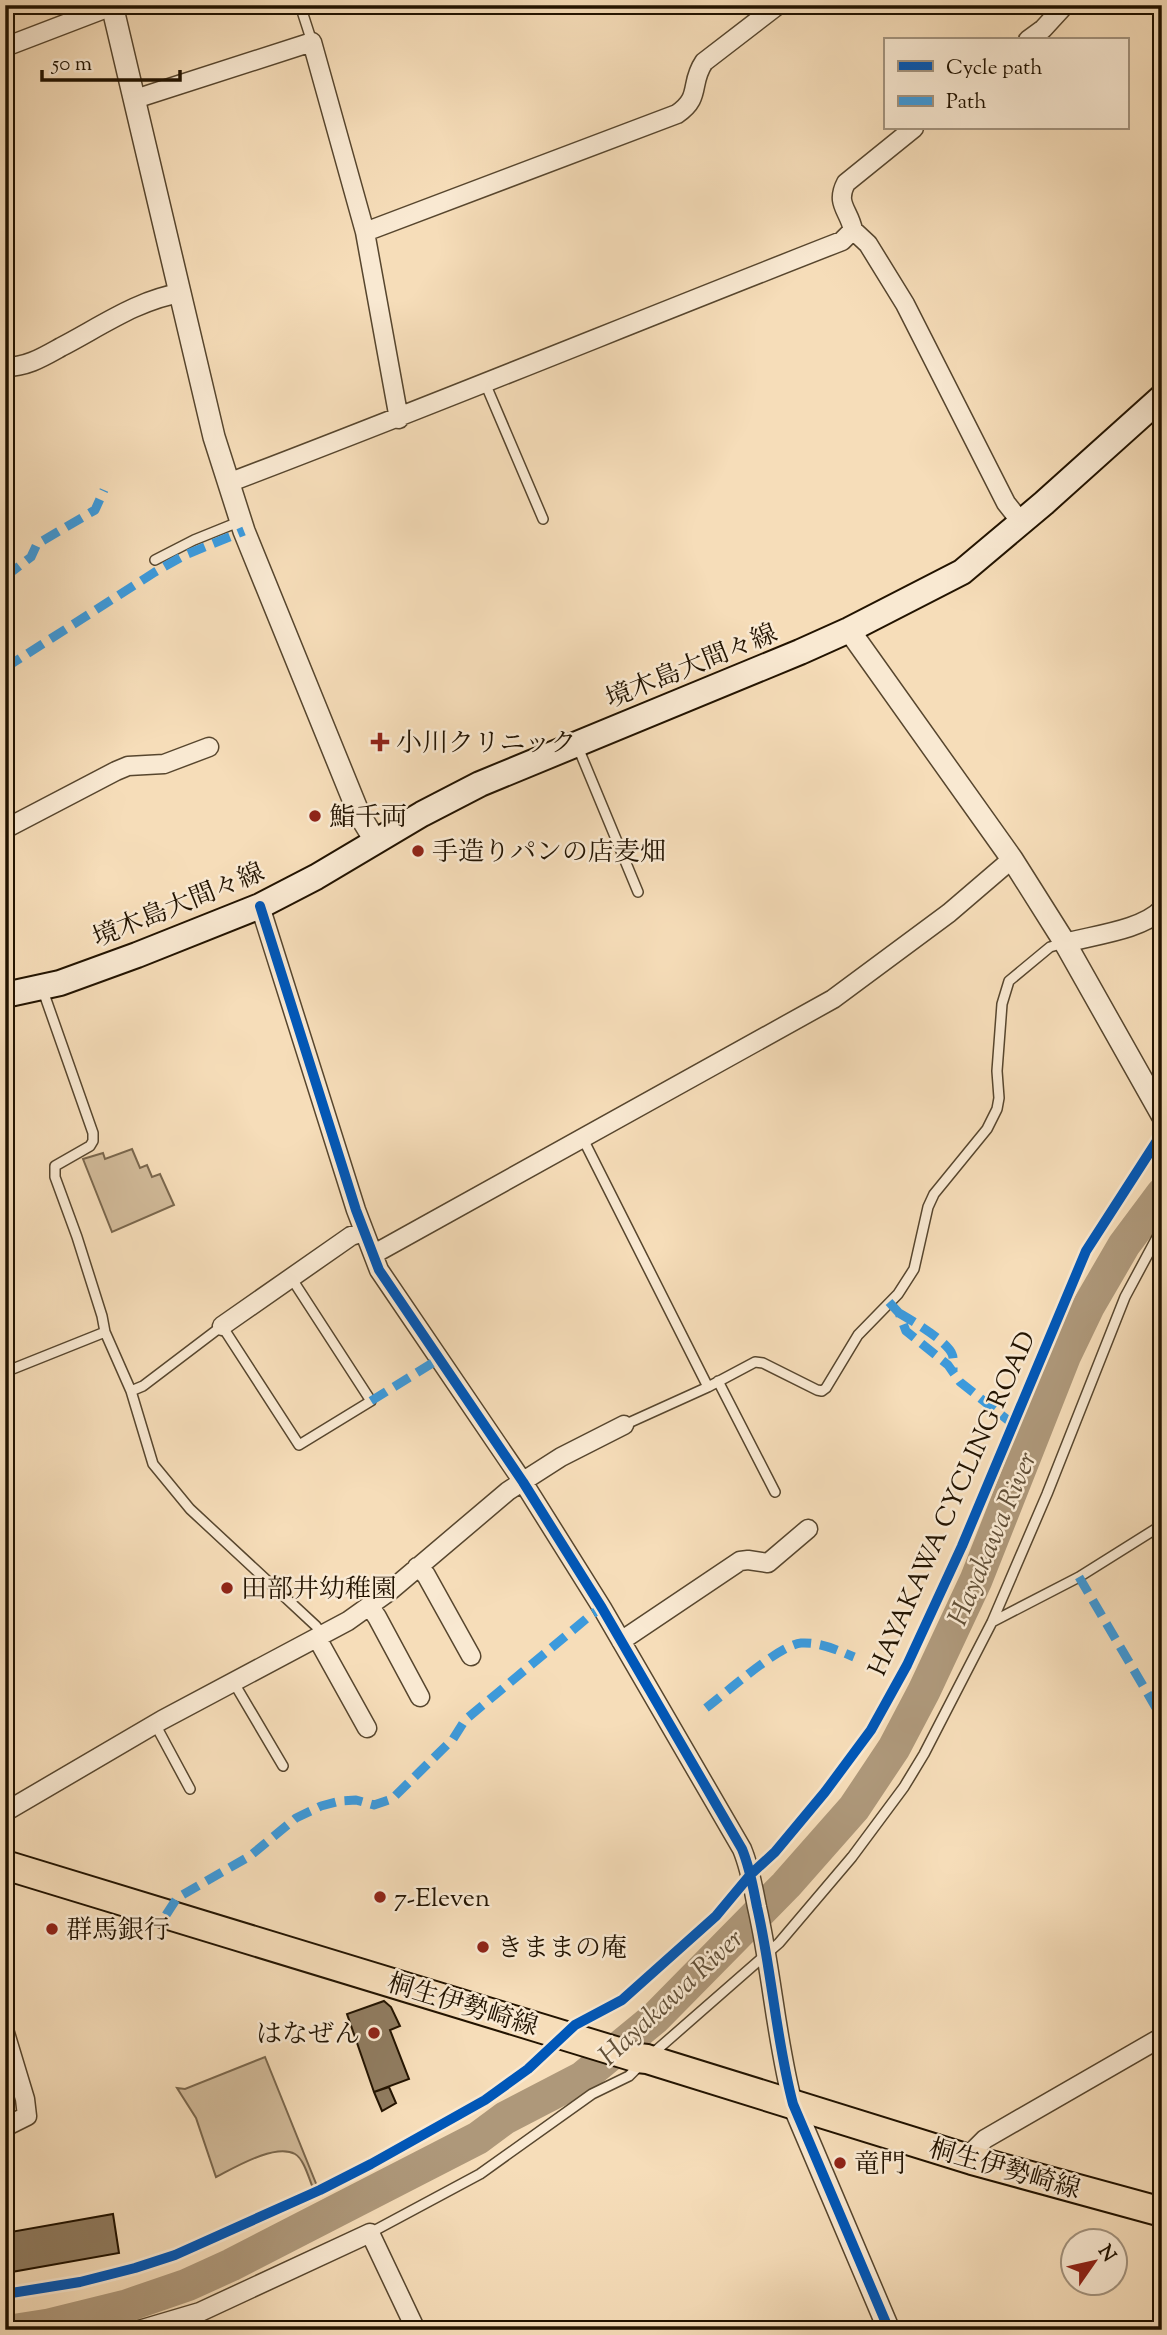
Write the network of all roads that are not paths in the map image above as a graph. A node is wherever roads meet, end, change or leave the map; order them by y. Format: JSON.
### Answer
{"nodes":[{"id":1,"x":300,"y":5,"type":"edge"},
{"id":2,"x":778,"y":5,"type":"edge"},
{"id":3,"x":1065,"y":5,"type":"edge"},
{"id":4,"x":112,"y":6,"type":"edge"},
{"id":5,"x":1031,"y":38,"type":"edge"},
{"id":6,"x":312,"y":42,"type":"junction"},
{"id":7,"x":5,"y":47,"type":"edge"},
{"id":8,"x":135,"y":99,"type":"junction"},
{"id":9,"x":912,"y":130,"type":"edge"},
{"id":10,"x":853,"y":230,"type":"junction"},
{"id":11,"x":365,"y":232,"type":"junction"},
{"id":12,"x":181,"y":293,"type":"junction"},
{"id":13,"x":5,"y":367,"type":"edge"},
{"id":14,"x":485,"y":383,"type":"junction"},
{"id":15,"x":1162,"y":397,"type":"edge"},
{"id":16,"x":398,"y":419,"type":"junction"},
{"id":17,"x":228,"y":483,"type":"junction"},
{"id":18,"x":543,"y":519,"type":"dead end"},
{"id":19,"x":241,"y":521,"type":"junction"},
{"id":20,"x":1021,"y":522,"type":"junction"},
{"id":21,"x":155,"y":560,"type":"dead end"},
{"id":22,"x":849,"y":630,"type":"junction"},
{"id":23,"x":576,"y":744,"type":"junction"},
{"id":24,"x":209,"y":747,"type":"dead end"},
{"id":25,"x":5,"y":829,"type":"edge"},
{"id":26,"x":376,"y":842,"type":"junction"},
{"id":27,"x":1012,"y":859,"type":"junction"},
{"id":28,"x":638,"y":892,"type":"dead end"},
{"id":29,"x":260,"y":906,"type":"junction"},
{"id":30,"x":1162,"y":909,"type":"edge"},
{"id":31,"x":1065,"y":943,"type":"junction"},
{"id":32,"x":43,"y":988,"type":"junction"},
{"id":33,"x":5,"y":995,"type":"edge"},
{"id":34,"x":1162,"y":1115,"type":"edge"},
{"id":35,"x":583,"y":1139,"type":"junction"},
{"id":36,"x":1162,"y":1228,"type":"edge"},
{"id":37,"x":363,"y":1232,"type":"junction"},
{"id":38,"x":374,"y":1254,"type":"junction"},
{"id":39,"x":290,"y":1276,"type":"junction"},
{"id":40,"x":222,"y":1325,"type":"junction"},
{"id":41,"x":105,"y":1332,"type":"junction"},
{"id":42,"x":5,"y":1372,"type":"edge"},
{"id":43,"x":718,"y":1381,"type":"junction"},
{"id":44,"x":708,"y":1387,"type":"junction"},
{"id":45,"x":131,"y":1391,"type":"junction"},
{"id":46,"x":624,"y":1425,"type":"joint"},
{"id":47,"x":523,"y":1482,"type":"junction"},
{"id":48,"x":775,"y":1492,"type":"dead end"},
{"id":49,"x":1162,"y":1525,"type":"edge"},
{"id":50,"x":808,"y":1529,"type":"dead end"},
{"id":51,"x":417,"y":1567,"type":"junction"},
{"id":52,"x":370,"y":1607,"type":"junction"},
{"id":53,"x":992,"y":1622,"type":"junction"},
{"id":54,"x":319,"y":1636,"type":"junction"},
{"id":55,"x":621,"y":1641,"type":"junction"},
{"id":56,"x":471,"y":1656,"type":"dead end"},
{"id":57,"x":234,"y":1683,"type":"junction"},
{"id":58,"x":420,"y":1697,"type":"dead end"},
{"id":59,"x":155,"y":1724,"type":"junction"},
{"id":60,"x":367,"y":1728,"type":"dead end"},
{"id":61,"x":283,"y":1766,"type":"dead end"},
{"id":62,"x":190,"y":1789,"type":"dead end"},
{"id":63,"x":5,"y":1812,"type":"edge"},
{"id":64,"x":5,"y":1865,"type":"edge"},
{"id":65,"x":766,"y":1950,"type":"junction"},
{"id":66,"x":5,"y":2033,"type":"edge"},
{"id":67,"x":1162,"y":2037,"type":"edge"},
{"id":68,"x":643,"y":2059,"type":"junction"},
{"id":69,"x":793,"y":2104,"type":"junction"},
{"id":70,"x":5,"y":2127,"type":"edge"},
{"id":71,"x":972,"y":2160,"type":"junction"},
{"id":72,"x":1162,"y":2212,"type":"edge"},
{"id":73,"x":370,"y":2233,"type":"junction"},
{"id":74,"x":139,"y":2330,"type":"edge"},
{"id":75,"x":416,"y":2330,"type":"edge"},
{"id":76,"x":889,"y":2330,"type":"edge"}],
"edges":[{"from":1,"to":6,"type":"lane"},
{"from":2,"to":11,"type":"street"},
{"from":3,"to":5,"type":"street"},
{"from":4,"to":7,"type":"street"},
{"from":4,"to":8,"type":"street"},
{"from":6,"to":8,"type":"street"},
{"from":6,"to":11,"type":"street"},
{"from":8,"to":12,"type":"street"},
{"from":9,"to":10,"type":"street"},
{"from":10,"to":14,"type":"street"},
{"from":10,"to":20,"type":"street"},
{"from":11,"to":16,"type":"street"},
{"from":12,"to":13,"type":"street"},
{"from":12,"to":17,"type":"street"},
{"from":14,"to":16,"type":"street"},
{"from":14,"to":18,"type":"lane"},
{"from":15,"to":20,"type":"main road","name":"境木島大間々線"},
{"from":16,"to":17,"type":"street"},
{"from":17,"to":19,"type":"street"},
{"from":19,"to":21,"type":"lane"},
{"from":19,"to":26,"type":"street"},
{"from":20,"to":22,"type":"main road","name":"境木島大間々線"},
{"from":22,"to":23,"type":"main road","name":"境木島大間々線"},
{"from":22,"to":27,"type":"street"},
{"from":23,"to":26,"type":"main road","name":"境木島大間々線"},
{"from":23,"to":28,"type":"lane"},
{"from":24,"to":25,"type":"street"},
{"from":26,"to":29,"type":"main road","name":"境木島大間々線"},
{"from":27,"to":31,"type":"street"},
{"from":27,"to":35,"type":"street"},
{"from":29,"to":32,"type":"main road","name":"境木島大間々線"},
{"from":29,"to":37,"type":"street"},
{"from":30,"to":31,"type":"street"},
{"from":31,"to":34,"type":"street"},
{"from":31,"to":43,"type":"lane"},
{"from":32,"to":33,"type":"main road","name":"境木島大間々線"},
{"from":32,"to":41,"type":"lane"},
{"from":35,"to":38,"type":"street"},
{"from":35,"to":44,"type":"lane"},
{"from":36,"to":53,"type":"lane"},
{"from":37,"to":38,"type":"street"},
{"from":37,"to":39,"type":"street"},
{"from":38,"to":47,"type":"street"},
{"from":39,"to":40,"type":"street"},
{"from":39,"to":40,"type":"lane"},
{"from":40,"to":45,"type":"lane"},
{"from":41,"to":42,"type":"lane"},
{"from":41,"to":45,"type":"lane"},
{"from":43,"to":44,"type":"lane"},
{"from":43,"to":48,"type":"lane"},
{"from":44,"to":46,"type":"lane"},
{"from":45,"to":54,"type":"lane"},
{"from":46,"to":47,"type":"street"},
{"from":47,"to":51,"type":"street"},
{"from":47,"to":55,"type":"street"},
{"from":49,"to":53,"type":"lane"},
{"from":50,"to":55,"type":"street"},
{"from":51,"to":52,"type":"street"},
{"from":51,"to":56,"type":"street"},
{"from":52,"to":54,"type":"street"},
{"from":52,"to":58,"type":"street"},
{"from":53,"to":65,"type":"lane"},
{"from":54,"to":57,"type":"street"},
{"from":54,"to":60,"type":"street"},
{"from":55,"to":65,"type":"street"},
{"from":57,"to":59,"type":"street"},
{"from":57,"to":61,"type":"lane"},
{"from":59,"to":62,"type":"lane"},
{"from":59,"to":63,"type":"street"},
{"from":64,"to":68,"type":"main road","name":"桐生伊勢崎線"},
{"from":65,"to":68,"type":"lane"},
{"from":65,"to":69,"type":"street"},
{"from":66,"to":70,"type":"street"},
{"from":67,"to":71,"type":"street"},
{"from":68,"to":69,"type":"main road","name":"桐生伊勢崎線"},
{"from":68,"to":73,"type":"lane"},
{"from":69,"to":71,"type":"main road","name":"桐生伊勢崎線"},
{"from":69,"to":76,"type":"street"},
{"from":71,"to":72,"type":"main road","name":"桐生伊勢崎線"},
{"from":73,"to":74,"type":"street"},
{"from":73,"to":75,"type":"street"}]}
